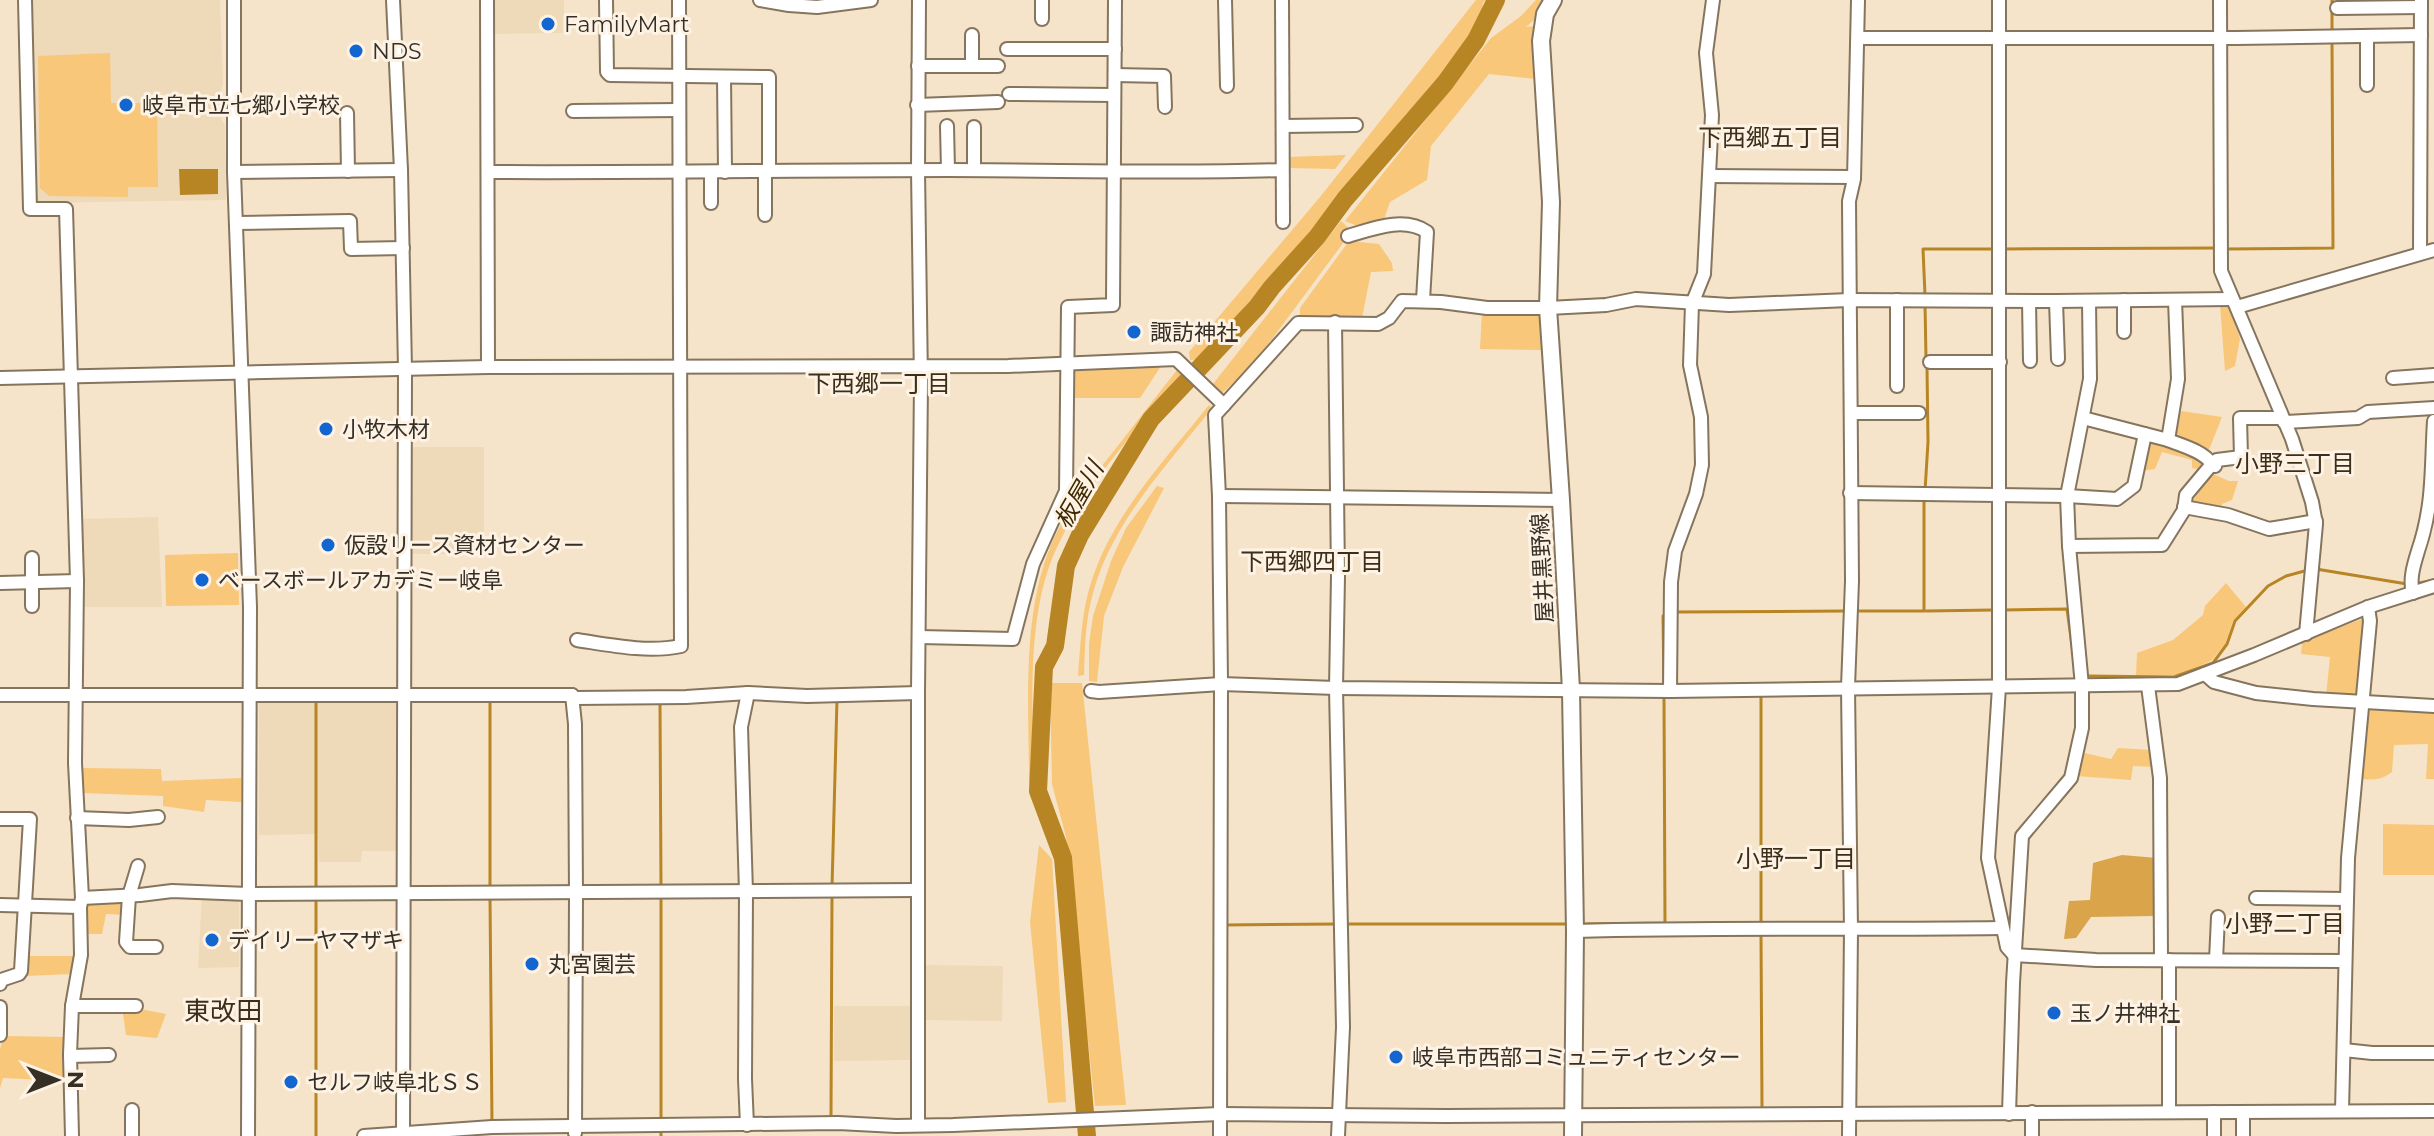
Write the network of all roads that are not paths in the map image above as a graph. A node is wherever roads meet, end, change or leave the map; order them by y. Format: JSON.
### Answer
{"nodes":[{"id":1,"x":25,"y":0,"type":"edge"},
{"id":2,"x":234,"y":0,"type":"edge"},
{"id":3,"x":393,"y":0,"type":"edge"},
{"id":4,"x":487,"y":0,"type":"edge"},
{"id":5,"x":606,"y":0,"type":"edge"},
{"id":6,"x":679,"y":0,"type":"edge"},
{"id":7,"x":871,"y":0,"type":"edge"},
{"id":8,"x":919,"y":0,"type":"edge"},
{"id":9,"x":1042,"y":0,"type":"edge"},
{"id":10,"x":1115,"y":0,"type":"edge"},
{"id":11,"x":1225,"y":0,"type":"edge"},
{"id":12,"x":1282,"y":0,"type":"edge"},
{"id":13,"x":1553,"y":0,"type":"edge"},
{"id":14,"x":1713,"y":0,"type":"edge"},
{"id":15,"x":1858,"y":0,"type":"edge"},
{"id":16,"x":1999,"y":0,"type":"edge"},
{"id":17,"x":2220,"y":0,"type":"edge"},
{"id":18,"x":766,"y":1,"type":"edge"},
{"id":19,"x":2421,"y":4,"type":"edge"},
{"id":20,"x":2337,"y":8,"type":"dead end"},
{"id":21,"x":1042,"y":19,"type":"dead end"},
{"id":22,"x":972,"y":35,"type":"dead end"},
{"id":23,"x":2421,"y":35,"type":"junction"},
{"id":24,"x":2367,"y":36,"type":"junction"},
{"id":25,"x":1999,"y":37,"type":"junction"},
{"id":26,"x":1858,"y":38,"type":"junction"},
{"id":27,"x":2220,"y":38,"type":"junction"},
{"id":28,"x":1007,"y":49,"type":"dead end"},
{"id":29,"x":1115,"y":49,"type":"junction"},
{"id":30,"x":918,"y":66,"type":"junction"},
{"id":31,"x":972,"y":66,"type":"junction"},
{"id":32,"x":998,"y":66,"type":"dead end"},
{"id":33,"x":1115,"y":75,"type":"junction"},
{"id":34,"x":679,"y":76,"type":"junction"},
{"id":35,"x":724,"y":77,"type":"junction"},
{"id":36,"x":2367,"y":85,"type":"dead end"},
{"id":37,"x":1227,"y":86,"type":"dead end"},
{"id":38,"x":1009,"y":94,"type":"dead end"},
{"id":39,"x":1114,"y":95,"type":"junction"},
{"id":40,"x":998,"y":102,"type":"dead end"},
{"id":41,"x":917,"y":105,"type":"junction"},
{"id":42,"x":1165,"y":107,"type":"dead end"},
{"id":43,"x":679,"y":110,"type":"junction"},
{"id":44,"x":573,"y":111,"type":"dead end"},
{"id":45,"x":347,"y":113,"type":"dead end"},
{"id":46,"x":1356,"y":125,"type":"dead end"},
{"id":47,"x":947,"y":126,"type":"dead end"},
{"id":48,"x":1283,"y":126,"type":"junction"},
{"id":49,"x":974,"y":127,"type":"dead end"},
{"id":50,"x":401,"y":170,"type":"junction"},
{"id":51,"x":918,"y":170,"type":"junction"},
{"id":52,"x":948,"y":170,"type":"junction"},
{"id":53,"x":974,"y":170,"type":"junction"},
{"id":54,"x":1282,"y":170,"type":"junction"},
{"id":55,"x":348,"y":171,"type":"junction"},
{"id":56,"x":767,"y":171,"type":"junction"},
{"id":57,"x":1115,"y":171,"type":"junction"},
{"id":58,"x":234,"y":172,"type":"junction"},
{"id":59,"x":488,"y":172,"type":"junction"},
{"id":60,"x":718,"y":172,"type":"junction"},
{"id":61,"x":680,"y":173,"type":"junction"},
{"id":62,"x":1710,"y":176,"type":"junction"},
{"id":63,"x":1854,"y":177,"type":"junction"},
{"id":64,"x":711,"y":203,"type":"dead end"},
{"id":65,"x":765,"y":215,"type":"dead end"},
{"id":66,"x":1283,"y":222,"type":"dead end"},
{"id":67,"x":236,"y":223,"type":"junction"},
{"id":68,"x":1348,"y":236,"type":"dead end"},
{"id":69,"x":403,"y":248,"type":"junction"},
{"id":70,"x":2434,"y":250,"type":"edge"},
{"id":71,"x":2420,"y":253,"type":"junction"},
{"id":72,"x":1423,"y":300,"type":"junction"},
{"id":73,"x":1849,"y":300,"type":"junction"},
{"id":74,"x":1897,"y":300,"type":"junction"},
{"id":75,"x":2124,"y":300,"type":"junction"},
{"id":76,"x":2175,"y":300,"type":"junction"},
{"id":77,"x":2000,"y":301,"type":"junction"},
{"id":78,"x":2029,"y":301,"type":"junction"},
{"id":79,"x":2056,"y":301,"type":"junction"},
{"id":80,"x":2089,"y":301,"type":"junction"},
{"id":81,"x":2234,"y":303,"type":"junction"},
{"id":82,"x":1692,"y":304,"type":"junction"},
{"id":83,"x":1548,"y":308,"type":"junction"},
{"id":84,"x":1335,"y":322,"type":"junction"},
{"id":85,"x":2124,"y":332,"type":"dead end"},
{"id":86,"x":2058,"y":359,"type":"dead end"},
{"id":87,"x":2030,"y":361,"type":"dead end"},
{"id":88,"x":1930,"y":362,"type":"dead end"},
{"id":89,"x":2000,"y":362,"type":"junction"},
{"id":90,"x":1067,"y":364,"type":"junction"},
{"id":91,"x":488,"y":367,"type":"junction"},
{"id":92,"x":679,"y":367,"type":"junction"},
{"id":93,"x":920,"y":367,"type":"junction"},
{"id":94,"x":405,"y":369,"type":"junction"},
{"id":95,"x":240,"y":372,"type":"junction"},
{"id":96,"x":2434,"y":375,"type":"edge"},
{"id":97,"x":71,"y":377,"type":"junction"},
{"id":98,"x":0,"y":378,"type":"edge"},
{"id":99,"x":2393,"y":378,"type":"dead end"},
{"id":100,"x":1897,"y":386,"type":"dead end"},
{"id":101,"x":1221,"y":402,"type":"junction"},
{"id":102,"x":2434,"y":408,"type":"edge"},
{"id":103,"x":1851,"y":413,"type":"junction"},
{"id":104,"x":1919,"y":413,"type":"dead end"},
{"id":105,"x":2083,"y":418,"type":"junction"},
{"id":106,"x":2283,"y":420,"type":"junction"},
{"id":107,"x":2434,"y":421,"type":"edge"},
{"id":108,"x":2145,"y":434,"type":"junction"},
{"id":109,"x":2168,"y":440,"type":"junction"},
{"id":110,"x":2212,"y":464,"type":"junction"},
{"id":111,"x":1850,"y":493,"type":"junction"},
{"id":112,"x":1219,"y":496,"type":"junction"},
{"id":113,"x":2000,"y":496,"type":"junction"},
{"id":114,"x":2067,"y":496,"type":"junction"},
{"id":115,"x":1338,"y":497,"type":"junction"},
{"id":116,"x":1561,"y":500,"type":"junction"},
{"id":117,"x":2184,"y":507,"type":"junction"},
{"id":118,"x":2316,"y":521,"type":"junction"},
{"id":119,"x":2069,"y":546,"type":"junction"},
{"id":120,"x":32,"y":558,"type":"dead end"},
{"id":121,"x":77,"y":581,"type":"junction"},
{"id":122,"x":32,"y":582,"type":"junction"},
{"id":123,"x":0,"y":583,"type":"edge"},
{"id":124,"x":2434,"y":586,"type":"edge"},
{"id":125,"x":2413,"y":593,"type":"junction"},
{"id":126,"x":32,"y":606,"type":"dead end"},
{"id":127,"x":2368,"y":607,"type":"junction"},
{"id":128,"x":2306,"y":634,"type":"junction"},
{"id":129,"x":919,"y":637,"type":"junction"},
{"id":130,"x":577,"y":640,"type":"dead end"},
{"id":131,"x":2205,"y":674,"type":"junction"},
{"id":132,"x":1221,"y":684,"type":"junction"},
{"id":133,"x":2082,"y":686,"type":"junction"},
{"id":134,"x":2148,"y":686,"type":"junction"},
{"id":135,"x":1848,"y":687,"type":"junction"},
{"id":136,"x":1999,"y":687,"type":"junction"},
{"id":137,"x":1336,"y":688,"type":"junction"},
{"id":138,"x":1571,"y":690,"type":"junction"},
{"id":139,"x":1091,"y":691,"type":"dead end"},
{"id":140,"x":1670,"y":691,"type":"junction"},
{"id":141,"x":748,"y":693,"type":"junction"},
{"id":142,"x":918,"y":693,"type":"junction"},
{"id":143,"x":0,"y":695,"type":"edge"},
{"id":144,"x":77,"y":695,"type":"junction"},
{"id":145,"x":250,"y":695,"type":"junction"},
{"id":146,"x":403,"y":695,"type":"junction"},
{"id":147,"x":572,"y":695,"type":"junction"},
{"id":148,"x":2362,"y":702,"type":"junction"},
{"id":149,"x":2434,"y":706,"type":"edge"},
{"id":150,"x":158,"y":817,"type":"dead end"},
{"id":151,"x":77,"y":818,"type":"junction"},
{"id":152,"x":0,"y":819,"type":"edge"},
{"id":153,"x":138,"y":866,"type":"dead end"},
{"id":154,"x":917,"y":890,"type":"junction"},
{"id":155,"x":404,"y":892,"type":"junction"},
{"id":156,"x":746,"y":892,"type":"junction"},
{"id":157,"x":248,"y":894,"type":"junction"},
{"id":158,"x":576,"y":894,"type":"junction"},
{"id":159,"x":129,"y":896,"type":"junction"},
{"id":160,"x":2256,"y":898,"type":"dead end"},
{"id":161,"x":2347,"y":899,"type":"junction"},
{"id":162,"x":81,"y":902,"type":"junction"},
{"id":163,"x":0,"y":905,"type":"edge"},
{"id":164,"x":23,"y":906,"type":"junction"},
{"id":165,"x":2218,"y":917,"type":"dead end"},
{"id":166,"x":2001,"y":928,"type":"junction"},
{"id":167,"x":1851,"y":930,"type":"junction"},
{"id":168,"x":1575,"y":931,"type":"junction"},
{"id":169,"x":156,"y":947,"type":"dead end"},
{"id":170,"x":2014,"y":955,"type":"junction"},
{"id":171,"x":2165,"y":960,"type":"junction"},
{"id":172,"x":2216,"y":960,"type":"junction"},
{"id":173,"x":2344,"y":961,"type":"junction"},
{"id":174,"x":0,"y":984,"type":"edge"},
{"id":175,"x":72,"y":1006,"type":"junction"},
{"id":176,"x":136,"y":1006,"type":"dead end"},
{"id":177,"x":0,"y":1007,"type":"edge"},
{"id":178,"x":0,"y":1035,"type":"edge"},
{"id":179,"x":2344,"y":1050,"type":"junction"},
{"id":180,"x":2434,"y":1053,"type":"edge"},
{"id":181,"x":109,"y":1055,"type":"dead end"},
{"id":182,"x":70,"y":1056,"type":"junction"},
{"id":183,"x":132,"y":1110,"type":"dead end"},
{"id":184,"x":2342,"y":1111,"type":"junction"},
{"id":185,"x":2434,"y":1111,"type":"edge"},
{"id":186,"x":2032,"y":1112,"type":"junction"},
{"id":187,"x":2169,"y":1112,"type":"junction"},
{"id":188,"x":2214,"y":1112,"type":"junction"},
{"id":189,"x":2243,"y":1112,"type":"junction"},
{"id":190,"x":1220,"y":1114,"type":"junction"},
{"id":191,"x":2009,"y":1114,"type":"junction"},
{"id":192,"x":1573,"y":1115,"type":"junction"},
{"id":193,"x":1849,"y":1115,"type":"junction"},
{"id":194,"x":1338,"y":1116,"type":"junction"},
{"id":195,"x":918,"y":1125,"type":"junction"},
{"id":196,"x":745,"y":1129,"type":"edge"},
{"id":197,"x":896,"y":1131,"type":"edge"},
{"id":198,"x":575,"y":1132,"type":"edge"},
{"id":199,"x":403,"y":1135,"type":"edge"},
{"id":200,"x":72,"y":1136,"type":"edge"},
{"id":201,"x":132,"y":1136,"type":"edge"},
{"id":202,"x":248,"y":1136,"type":"edge"},
{"id":203,"x":364,"y":1136,"type":"edge"},
{"id":204,"x":1220,"y":1136,"type":"edge"},
{"id":205,"x":1338,"y":1136,"type":"edge"},
{"id":206,"x":1573,"y":1136,"type":"edge"},
{"id":207,"x":1849,"y":1136,"type":"edge"},
{"id":208,"x":2032,"y":1136,"type":"edge"},
{"id":209,"x":2214,"y":1136,"type":"edge"},
{"id":210,"x":2243,"y":1136,"type":"edge"}],
"edges":[{"from":1,"to":97,"type":"street"},
{"from":2,"to":58,"type":"street"},
{"from":3,"to":50,"type":"street"},
{"from":4,"to":59,"type":"street"},
{"from":5,"to":34,"type":"street"},
{"from":6,"to":34,"type":"street"},
{"from":7,"to":18,"type":"street"},
{"from":8,"to":30,"type":"street"},
{"from":9,"to":21,"type":"street"},
{"from":10,"to":29,"type":"street"},
{"from":11,"to":37,"type":"street"},
{"from":12,"to":48,"type":"street"},
{"from":13,"to":83,"type":"main road","name":"屋井黒野線"},
{"from":14,"to":62,"type":"street"},
{"from":15,"to":26,"type":"street"},
{"from":16,"to":25,"type":"street"},
{"from":17,"to":27,"type":"street"},
{"from":19,"to":20,"type":"street"},
{"from":19,"to":23,"type":"street"},
{"from":22,"to":31,"type":"street"},
{"from":23,"to":24,"type":"street"},
{"from":23,"to":71,"type":"street"},
{"from":24,"to":27,"type":"street"},
{"from":24,"to":36,"type":"street"},
{"from":25,"to":26,"type":"street"},
{"from":25,"to":27,"type":"street"},
{"from":25,"to":77,"type":"street"},
{"from":26,"to":63,"type":"street"},
{"from":27,"to":81,"type":"street"},
{"from":28,"to":29,"type":"street"},
{"from":29,"to":33,"type":"street"},
{"from":30,"to":31,"type":"street"},
{"from":30,"to":41,"type":"street"},
{"from":31,"to":32,"type":"street"},
{"from":33,"to":39,"type":"street"},
{"from":33,"to":42,"type":"street"},
{"from":34,"to":35,"type":"street"},
{"from":34,"to":43,"type":"street"},
{"from":35,"to":56,"type":"street"},
{"from":35,"to":60,"type":"street"},
{"from":38,"to":39,"type":"street"},
{"from":39,"to":57,"type":"street"},
{"from":40,"to":41,"type":"street"},
{"from":41,"to":51,"type":"street"},
{"from":43,"to":44,"type":"street"},
{"from":43,"to":61,"type":"street"},
{"from":45,"to":55,"type":"street"},
{"from":46,"to":48,"type":"street"},
{"from":47,"to":52,"type":"street"},
{"from":48,"to":54,"type":"street"},
{"from":49,"to":53,"type":"street"},
{"from":50,"to":55,"type":"street"},
{"from":50,"to":69,"type":"street"},
{"from":51,"to":52,"type":"street"},
{"from":51,"to":56,"type":"street"},
{"from":51,"to":93,"type":"street"},
{"from":52,"to":53,"type":"street"},
{"from":53,"to":57,"type":"street"},
{"from":54,"to":57,"type":"street"},
{"from":54,"to":66,"type":"street"},
{"from":55,"to":58,"type":"street"},
{"from":56,"to":60,"type":"street"},
{"from":56,"to":65,"type":"street"},
{"from":57,"to":90,"type":"street"},
{"from":58,"to":67,"type":"street"},
{"from":59,"to":61,"type":"street"},
{"from":59,"to":91,"type":"street"},
{"from":60,"to":61,"type":"street"},
{"from":60,"to":64,"type":"street"},
{"from":61,"to":92,"type":"street"},
{"from":62,"to":63,"type":"street"},
{"from":62,"to":82,"type":"street"},
{"from":63,"to":73,"type":"street"},
{"from":67,"to":69,"type":"street"},
{"from":67,"to":95,"type":"street"},
{"from":68,"to":72,"type":"street"},
{"from":69,"to":94,"type":"street"},
{"from":70,"to":71,"type":"street"},
{"from":71,"to":81,"type":"street"},
{"from":72,"to":83,"type":"street"},
{"from":72,"to":84,"type":"street"},
{"from":73,"to":74,"type":"street"},
{"from":73,"to":82,"type":"street"},
{"from":73,"to":103,"type":"street"},
{"from":74,"to":77,"type":"street"},
{"from":74,"to":100,"type":"street"},
{"from":75,"to":76,"type":"street"},
{"from":75,"to":80,"type":"street"},
{"from":75,"to":85,"type":"street"},
{"from":76,"to":81,"type":"street"},
{"from":76,"to":109,"type":"street"},
{"from":77,"to":78,"type":"street"},
{"from":77,"to":89,"type":"street"},
{"from":78,"to":79,"type":"street"},
{"from":78,"to":87,"type":"street"},
{"from":79,"to":80,"type":"street"},
{"from":79,"to":86,"type":"street"},
{"from":80,"to":105,"type":"street"},
{"from":81,"to":106,"type":"street"},
{"from":82,"to":83,"type":"street"},
{"from":82,"to":140,"type":"street"},
{"from":83,"to":116,"type":"main road","name":"屋井黒野線"},
{"from":84,"to":101,"type":"street"},
{"from":84,"to":115,"type":"street"},
{"from":88,"to":89,"type":"street"},
{"from":89,"to":113,"type":"street"},
{"from":90,"to":93,"type":"street"},
{"from":90,"to":101,"type":"street"},
{"from":90,"to":129,"type":"street"},
{"from":91,"to":92,"type":"street"},
{"from":91,"to":94,"type":"street"},
{"from":92,"to":93,"type":"street"},
{"from":92,"to":130,"type":"street"},
{"from":93,"to":129,"type":"street"},
{"from":94,"to":95,"type":"street"},
{"from":94,"to":146,"type":"street"},
{"from":95,"to":97,"type":"street"},
{"from":95,"to":145,"type":"street"},
{"from":96,"to":99,"type":"street"},
{"from":97,"to":98,"type":"street"},
{"from":97,"to":121,"type":"street"},
{"from":101,"to":112,"type":"street"},
{"from":102,"to":106,"type":"street"},
{"from":103,"to":104,"type":"street"},
{"from":103,"to":111,"type":"street"},
{"from":105,"to":108,"type":"street"},
{"from":105,"to":114,"type":"street"},
{"from":106,"to":110,"type":"street"},
{"from":106,"to":118,"type":"street"},
{"from":107,"to":125,"type":"street"},
{"from":108,"to":109,"type":"street"},
{"from":108,"to":114,"type":"street"},
{"from":109,"to":110,"type":"street"},
{"from":110,"to":117,"type":"street"},
{"from":111,"to":113,"type":"street"},
{"from":111,"to":135,"type":"street"},
{"from":112,"to":115,"type":"street"},
{"from":112,"to":132,"type":"street"},
{"from":113,"to":114,"type":"street"},
{"from":113,"to":136,"type":"street"},
{"from":114,"to":119,"type":"street"},
{"from":115,"to":116,"type":"street"},
{"from":115,"to":137,"type":"street"},
{"from":116,"to":138,"type":"main road","name":"屋井黒野線"},
{"from":117,"to":118,"type":"street"},
{"from":117,"to":119,"type":"street"},
{"from":118,"to":128,"type":"street"},
{"from":119,"to":133,"type":"street"},
{"from":120,"to":122,"type":"street"},
{"from":121,"to":122,"type":"street"},
{"from":121,"to":144,"type":"street"},
{"from":122,"to":123,"type":"street"},
{"from":122,"to":126,"type":"street"},
{"from":124,"to":125,"type":"street"},
{"from":125,"to":127,"type":"street"},
{"from":127,"to":128,"type":"street"},
{"from":127,"to":148,"type":"street"},
{"from":128,"to":131,"type":"street"},
{"from":129,"to":142,"type":"street"},
{"from":131,"to":134,"type":"street"},
{"from":131,"to":148,"type":"street"},
{"from":132,"to":137,"type":"street"},
{"from":132,"to":139,"type":"street"},
{"from":132,"to":190,"type":"street"},
{"from":133,"to":134,"type":"street"},
{"from":133,"to":136,"type":"street"},
{"from":133,"to":170,"type":"street"},
{"from":134,"to":171,"type":"street"},
{"from":135,"to":136,"type":"street"},
{"from":135,"to":140,"type":"street"},
{"from":135,"to":167,"type":"street"},
{"from":136,"to":166,"type":"street"},
{"from":137,"to":138,"type":"street"},
{"from":137,"to":194,"type":"street"},
{"from":138,"to":140,"type":"street"},
{"from":138,"to":168,"type":"main road","name":"屋井黒野線"},
{"from":141,"to":142,"type":"street"},
{"from":141,"to":147,"type":"street"},
{"from":141,"to":156,"type":"street"},
{"from":142,"to":154,"type":"street"},
{"from":143,"to":144,"type":"street"},
{"from":144,"to":145,"type":"street"},
{"from":144,"to":151,"type":"street"},
{"from":145,"to":146,"type":"street"},
{"from":145,"to":157,"type":"street"},
{"from":146,"to":147,"type":"street"},
{"from":146,"to":155,"type":"street"},
{"from":147,"to":158,"type":"street"},
{"from":148,"to":149,"type":"street"},
{"from":148,"to":161,"type":"street"},
{"from":150,"to":151,"type":"street"},
{"from":151,"to":162,"type":"street"},
{"from":152,"to":164,"type":"street"},
{"from":153,"to":159,"type":"street"},
{"from":154,"to":156,"type":"street"},
{"from":154,"to":195,"type":"street"},
{"from":155,"to":157,"type":"street"},
{"from":155,"to":158,"type":"street"},
{"from":155,"to":199,"type":"street"},
{"from":156,"to":158,"type":"street"},
{"from":156,"to":196,"type":"street"},
{"from":157,"to":159,"type":"street"},
{"from":157,"to":202,"type":"street"},
{"from":158,"to":198,"type":"street"},
{"from":159,"to":162,"type":"street"},
{"from":159,"to":169,"type":"street"},
{"from":160,"to":161,"type":"street"},
{"from":161,"to":173,"type":"street"},
{"from":162,"to":164,"type":"street"},
{"from":162,"to":175,"type":"street"},
{"from":163,"to":164,"type":"street"},
{"from":164,"to":174,"type":"street"},
{"from":165,"to":172,"type":"street"},
{"from":166,"to":167,"type":"street"},
{"from":166,"to":170,"type":"street"},
{"from":167,"to":168,"type":"street"},
{"from":167,"to":193,"type":"street"},
{"from":168,"to":192,"type":"main road","name":"屋井黒野線"},
{"from":170,"to":171,"type":"street"},
{"from":170,"to":191,"type":"street"},
{"from":171,"to":172,"type":"street"},
{"from":171,"to":187,"type":"street"},
{"from":172,"to":173,"type":"street"},
{"from":173,"to":179,"type":"street"},
{"from":175,"to":176,"type":"street"},
{"from":175,"to":182,"type":"street"},
{"from":177,"to":178,"type":"street"},
{"from":179,"to":180,"type":"street"},
{"from":179,"to":184,"type":"street"},
{"from":181,"to":182,"type":"street"},
{"from":182,"to":200,"type":"street"},
{"from":183,"to":201,"type":"street"},
{"from":184,"to":185,"type":"street"},
{"from":184,"to":189,"type":"street"},
{"from":186,"to":187,"type":"street"},
{"from":186,"to":191,"type":"street"},
{"from":186,"to":208,"type":"street"},
{"from":187,"to":188,"type":"street"},
{"from":188,"to":189,"type":"street"},
{"from":188,"to":209,"type":"street"},
{"from":189,"to":210,"type":"street"},
{"from":190,"to":194,"type":"street"},
{"from":190,"to":195,"type":"street"},
{"from":190,"to":204,"type":"street"},
{"from":191,"to":193,"type":"street"},
{"from":192,"to":193,"type":"street"},
{"from":192,"to":194,"type":"street"},
{"from":192,"to":206,"type":"main road","name":"屋井黒野線"},
{"from":193,"to":207,"type":"street"},
{"from":194,"to":205,"type":"street"},
{"from":195,"to":197,"type":"street"},
{"from":196,"to":197,"type":"street"},
{"from":196,"to":198,"type":"street"},
{"from":198,"to":199,"type":"street"},
{"from":199,"to":203,"type":"street"}]}
